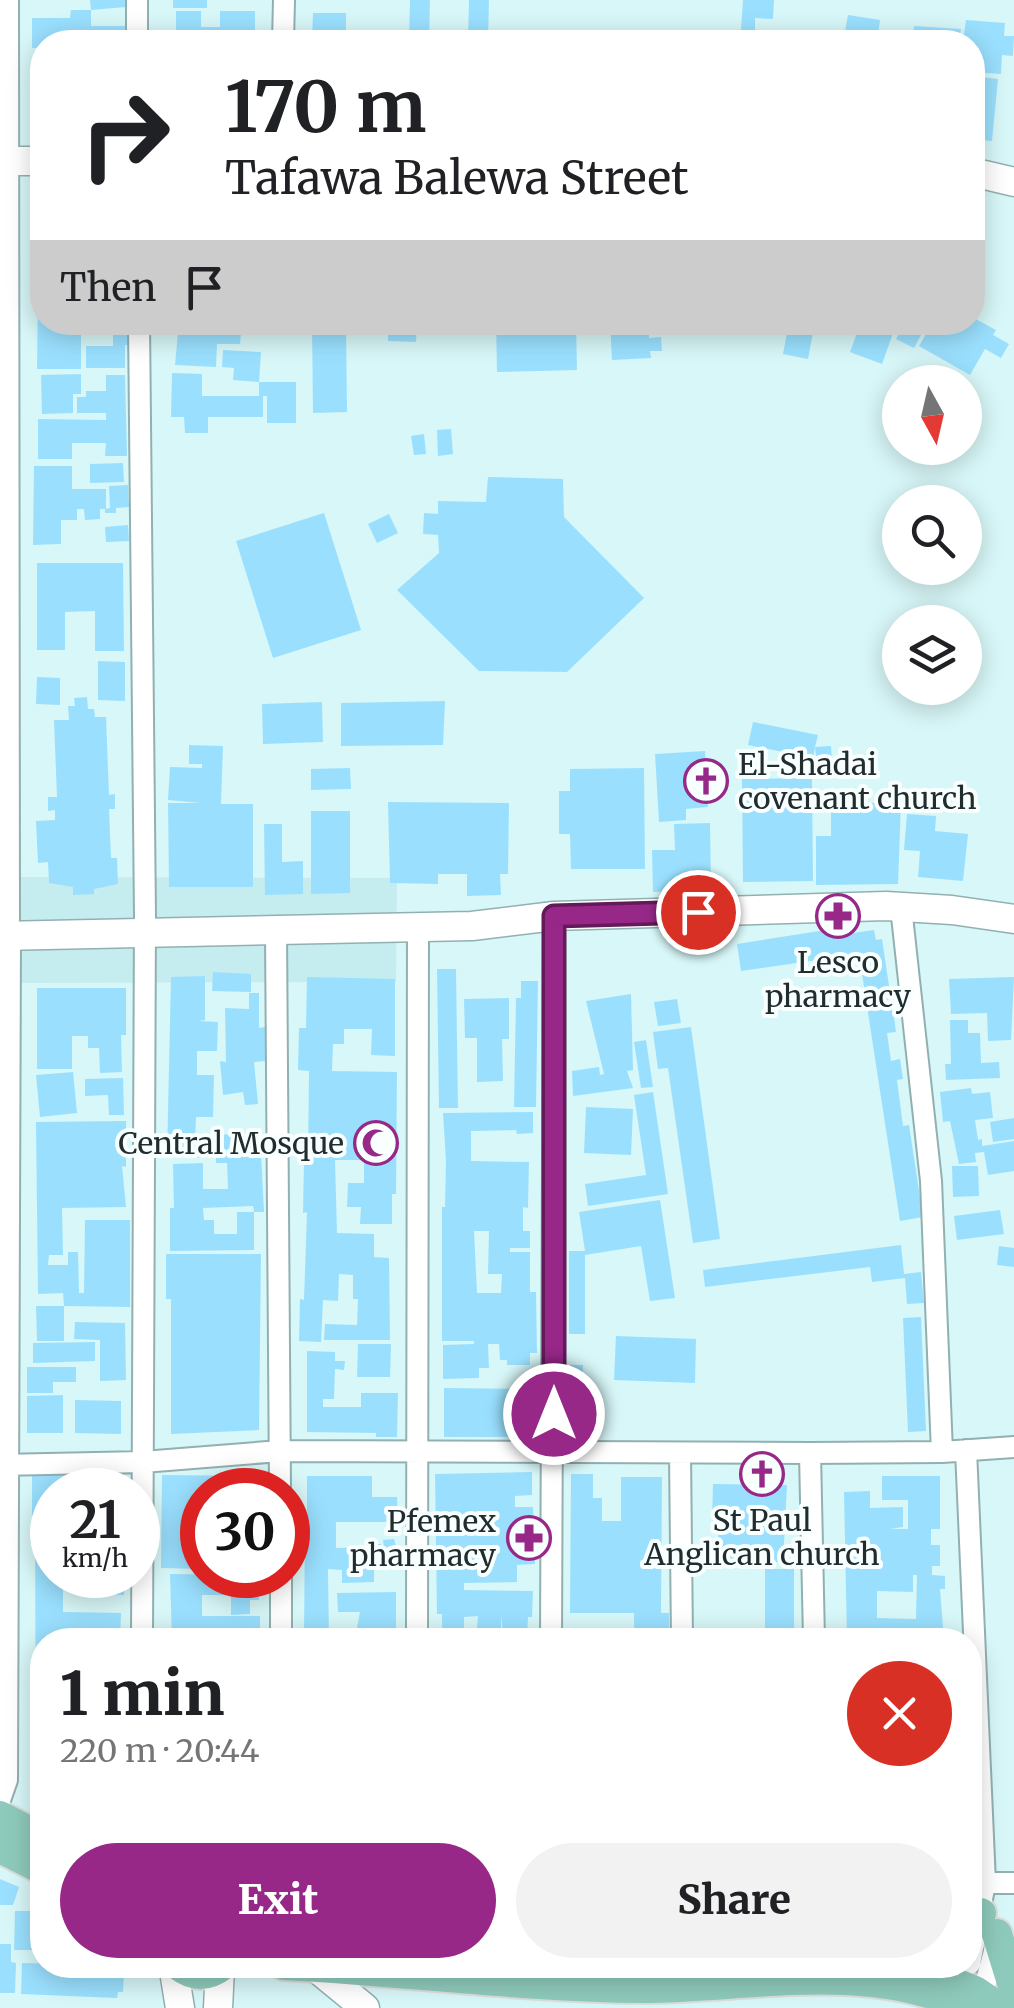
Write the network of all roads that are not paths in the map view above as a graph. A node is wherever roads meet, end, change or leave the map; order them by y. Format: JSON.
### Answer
{"nodes":[{"id":1,"x":8,"y":0,"type":"edge"},
{"id":2,"x":137,"y":0,"type":"edge"},
{"id":3,"x":284,"y":0,"type":"edge"},
{"id":4,"x":138,"y":30,"type":"edge"},
{"id":5,"x":283,"y":30,"type":"edge"},
{"id":6,"x":5,"y":161,"type":"edge"},
{"id":7,"x":985,"y":175,"type":"edge"},
{"id":8,"x":1014,"y":182,"type":"edge"},
{"id":9,"x":140,"y":335,"type":"edge"},
{"id":10,"x":901,"y":907,"type":"junction"},
{"id":11,"x":554,"y":916,"type":"junction"},
{"id":12,"x":1014,"y":919,"type":"edge"},
{"id":13,"x":145,"y":925,"type":"junction"},
{"id":14,"x":5,"y":928,"type":"edge"},
{"id":15,"x":418,"y":928,"type":"junction"},
{"id":16,"x":276,"y":931,"type":"junction"},
{"id":17,"x":1014,"y":1447,"type":"edge"},
{"id":18,"x":966,"y":1450,"type":"junction"},
{"id":19,"x":280,"y":1451,"type":"junction"},
{"id":20,"x":418,"y":1452,"type":"junction"},
{"id":21,"x":554,"y":1452,"type":"junction"},
{"id":22,"x":942,"y":1452,"type":"junction"},
{"id":23,"x":680,"y":1453,"type":"junction"},
{"id":24,"x":810,"y":1453,"type":"junction"},
{"id":25,"x":143,"y":1462,"type":"junction"},
{"id":26,"x":4,"y":1466,"type":"edge"},
{"id":27,"x":280,"y":1468,"type":"edge"},
{"id":28,"x":281,"y":1598,"type":"edge"},
{"id":29,"x":142,"y":1628,"type":"edge"},
{"id":30,"x":281,"y":1628,"type":"edge"},
{"id":31,"x":417,"y":1628,"type":"edge"},
{"id":32,"x":552,"y":1628,"type":"edge"},
{"id":33,"x":682,"y":1628,"type":"edge"},
{"id":34,"x":814,"y":1628,"type":"edge"},
{"id":35,"x":973,"y":1628,"type":"edge"},
{"id":36,"x":0,"y":1800,"type":"edge"},
{"id":37,"x":0,"y":1816,"type":"edge"},
{"id":38,"x":30,"y":1832,"type":"edge"},
{"id":39,"x":0,"y":1848,"type":"edge"},
{"id":40,"x":30,"y":1863,"type":"edge"},
{"id":41,"x":1014,"y":1883,"type":"edge"},
{"id":42,"x":982,"y":1888,"type":"edge"},
{"id":43,"x":983,"y":1915,"type":"edge"},
{"id":44,"x":177,"y":1978,"type":"edge"},
{"id":45,"x":220,"y":1978,"type":"edge"},
{"id":46,"x":329,"y":1978,"type":"edge"},
{"id":47,"x":481,"y":1978,"type":"edge"},
{"id":48,"x":678,"y":1978,"type":"edge"},
{"id":49,"x":742,"y":1978,"type":"edge"},
{"id":50,"x":932,"y":1978,"type":"edge"},
{"id":51,"x":536,"y":1982,"type":"junction"},
{"id":52,"x":979,"y":1992,"type":"edge"},
{"id":53,"x":180,"y":2008,"type":"edge"},
{"id":54,"x":218,"y":2008,"type":"edge"},
{"id":55,"x":364,"y":2008,"type":"edge"},
{"id":56,"x":510,"y":2008,"type":"edge"}],
"edges":[{"from":1,"to":6,"type":"street"},
{"from":2,"to":4,"type":"street"},
{"from":3,"to":5,"type":"street"},
{"from":6,"to":14,"type":"street"},
{"from":7,"to":8,"type":"street"},
{"from":9,"to":13,"type":"street"},
{"from":10,"to":11,"type":"street"},
{"from":10,"to":12,"type":"street"},
{"from":10,"to":22,"type":"street"},
{"from":11,"to":13,"type":"street"},
{"from":11,"to":15,"type":"street"},
{"from":11,"to":21,"type":"street"},
{"from":13,"to":14,"type":"street"},
{"from":13,"to":16,"type":"street"},
{"from":13,"to":25,"type":"street"},
{"from":14,"to":26,"type":"street"},
{"from":15,"to":16,"type":"street"},
{"from":15,"to":20,"type":"street"},
{"from":16,"to":19,"type":"street"},
{"from":17,"to":18,"type":"street"},
{"from":18,"to":22,"type":"street"},
{"from":18,"to":35,"type":"street"},
{"from":19,"to":20,"type":"street"},
{"from":19,"to":25,"type":"street"},
{"from":19,"to":27,"type":"street"},
{"from":20,"to":21,"type":"street"},
{"from":20,"to":31,"type":"street"},
{"from":21,"to":23,"type":"street"},
{"from":21,"to":32,"type":"street"},
{"from":22,"to":24,"type":"street"},
{"from":23,"to":24,"type":"street"},
{"from":23,"to":33,"type":"street"},
{"from":24,"to":34,"type":"street"},
{"from":25,"to":26,"type":"street"},
{"from":25,"to":29,"type":"street"},
{"from":26,"to":36,"type":"street"},
{"from":28,"to":30,"type":"street"},
{"from":37,"to":38,"type":"main road"},
{"from":39,"to":40,"type":"main road"},
{"from":41,"to":43,"type":"street"},
{"from":42,"to":43,"type":"street"},
{"from":44,"to":53,"type":"street"},
{"from":45,"to":54,"type":"street"},
{"from":46,"to":55,"type":"street"},
{"from":47,"to":51,"type":"main road"},
{"from":48,"to":51,"type":"main road"},
{"from":49,"to":52,"type":"main road"},
{"from":50,"to":52,"type":"main road"},
{"from":51,"to":56,"type":"main road"}]}
